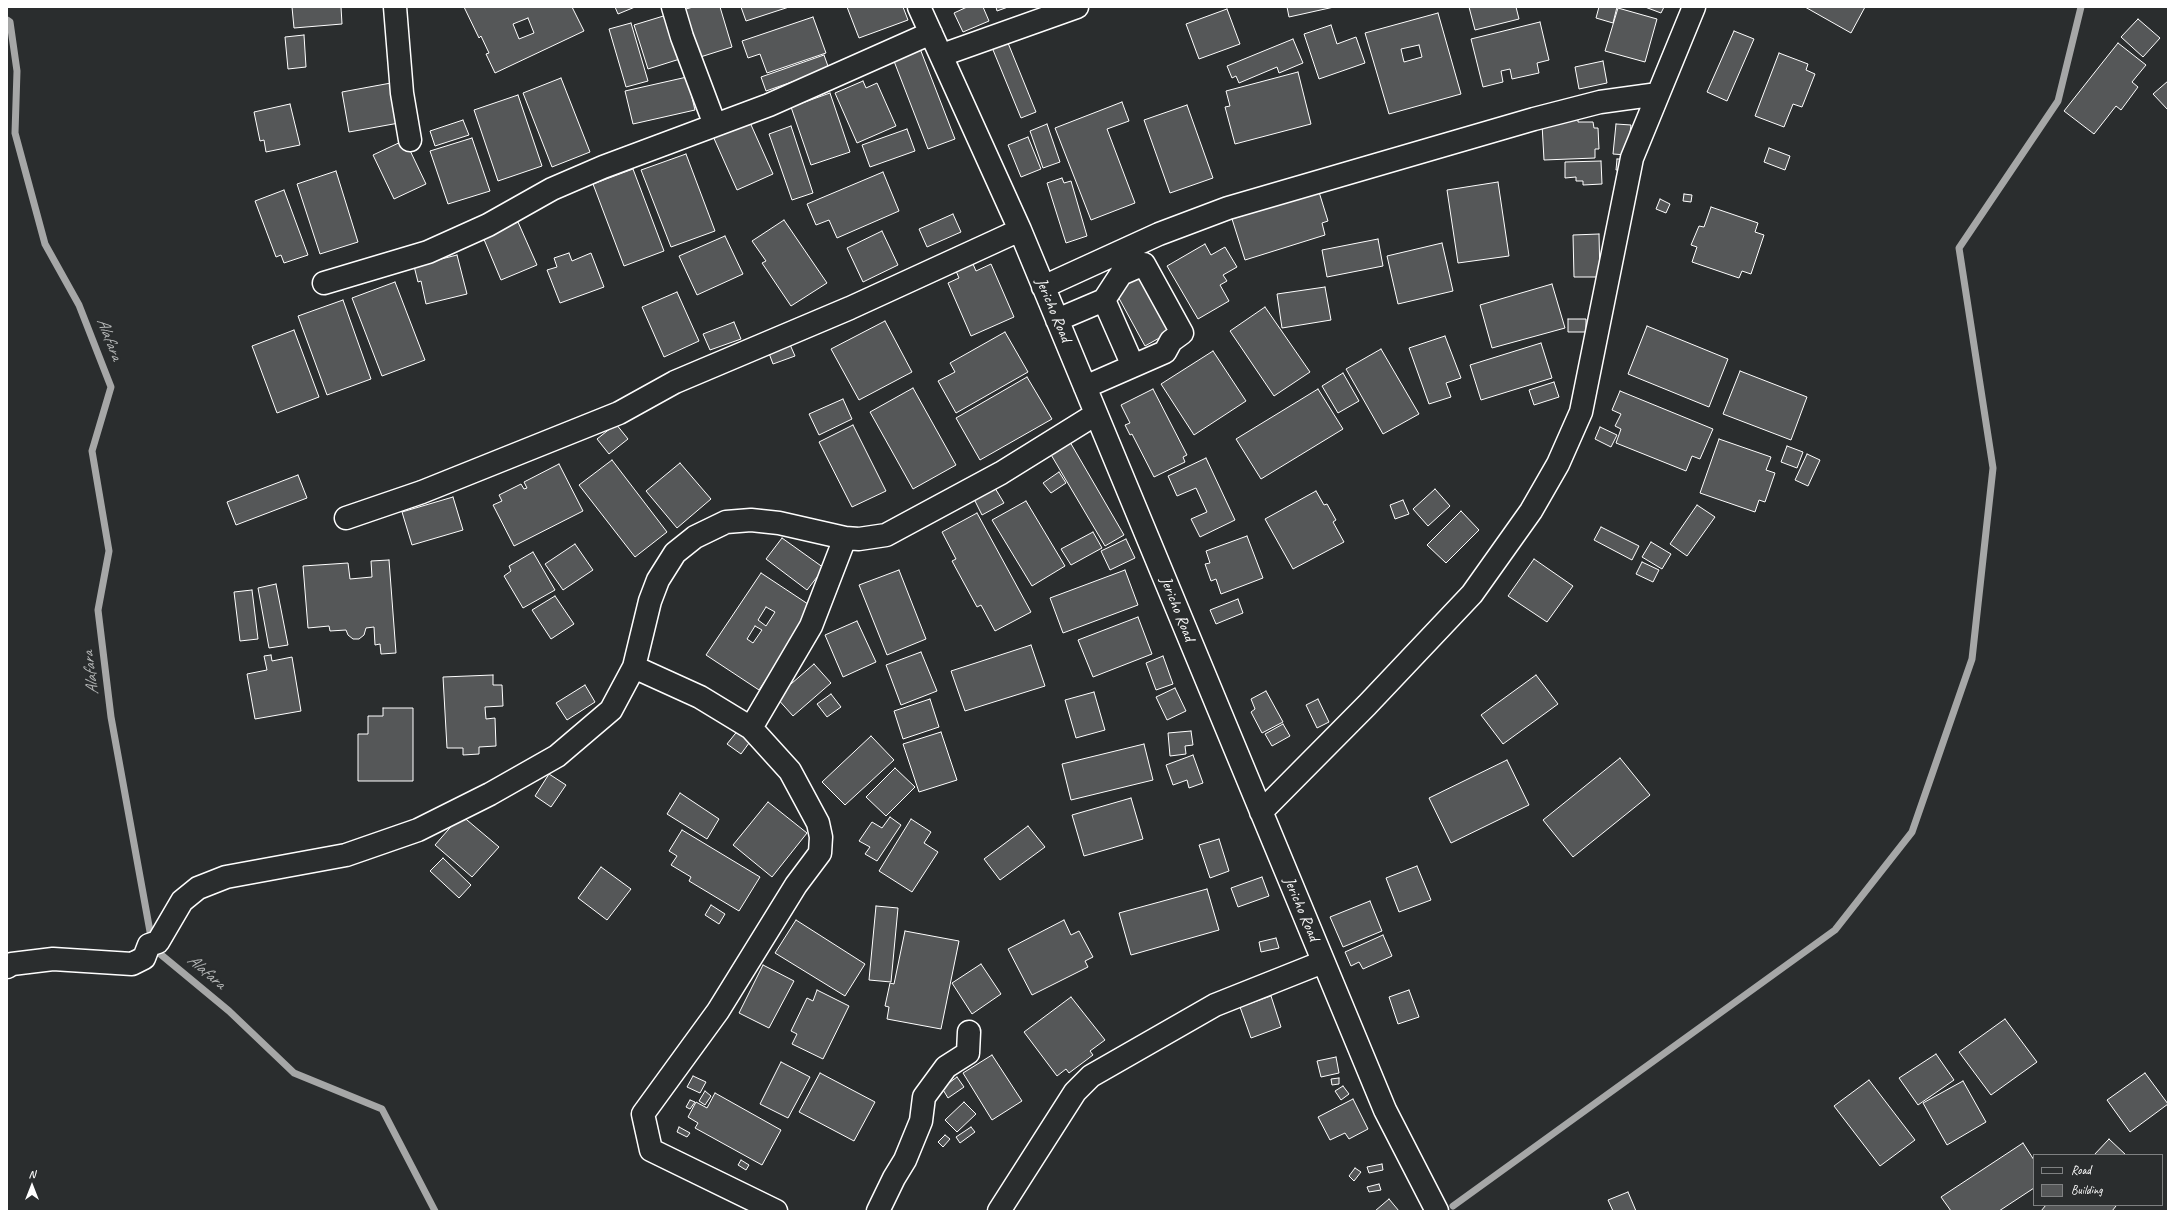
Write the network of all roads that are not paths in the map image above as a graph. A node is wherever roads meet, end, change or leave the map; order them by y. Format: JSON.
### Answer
{"nodes":[{"id":1,"x":395,"y":7,"type":"edge"},
{"id":2,"x":673,"y":7,"type":"edge"},
{"id":3,"x":919,"y":7,"type":"edge"},
{"id":4,"x":1076,"y":7,"type":"edge"},
{"id":5,"x":1694,"y":7,"type":"edge"},
{"id":6,"x":931,"y":33,"type":"junction"},
{"id":7,"x":942,"y":55,"type":"junction"},
{"id":8,"x":1658,"y":94,"type":"junction"},
{"id":9,"x":715,"y":125,"type":"junction"},
{"id":10,"x":410,"y":140,"type":"dead end"},
{"id":11,"x":1020,"y":230,"type":"junction"},
{"id":12,"x":324,"y":283,"type":"dead end"},
{"id":13,"x":1042,"y":287,"type":"junction"},
{"id":14,"x":1104,"y":300,"type":"junction"},
{"id":15,"x":1057,"y":320,"type":"junction"},
{"id":16,"x":1133,"y":366,"type":"junction"},
{"id":17,"x":1085,"y":387,"type":"junction"},
{"id":18,"x":1096,"y":414,"type":"junction"},
{"id":19,"x":346,"y":518,"type":"dead end"},
{"id":20,"x":844,"y":538,"type":"junction"},
{"id":21,"x":634,"y":667,"type":"junction"},
{"id":22,"x":750,"y":728,"type":"junction"},
{"id":23,"x":1261,"y":812,"type":"junction"},
{"id":24,"x":1323,"y":962,"type":"junction"},
{"id":25,"x":7,"y":967,"type":"edge"},
{"id":26,"x":968,"y":1032,"type":"dead end"},
{"id":27,"x":776,"y":1211,"type":"edge"},
{"id":28,"x":878,"y":1211,"type":"edge"},
{"id":29,"x":999,"y":1211,"type":"edge"},
{"id":30,"x":1436,"y":1211,"type":"edge"}],
"edges":[{"from":1,"to":10,"type":"street"},
{"from":2,"to":9,"type":"street"},
{"from":3,"to":6,"type":"street","name":"Jericho Road"},
{"from":4,"to":7,"type":"street"},
{"from":5,"to":8,"type":"street"},
{"from":6,"to":7,"type":"street","name":"Jericho Road"},
{"from":6,"to":9,"type":"street"},
{"from":7,"to":11,"type":"street","name":"Jericho Road"},
{"from":8,"to":13,"type":"street"},
{"from":8,"to":23,"type":"street"},
{"from":9,"to":12,"type":"street"},
{"from":11,"to":13,"type":"street","name":"Jericho Road"},
{"from":11,"to":19,"type":"street"},
{"from":13,"to":15,"type":"street","name":"Jericho Road"},
{"from":14,"to":15,"type":"street"},
{"from":14,"to":16,"type":"street"},
{"from":14,"to":16,"type":"street"},
{"from":15,"to":17,"type":"street","name":"Jericho Road"},
{"from":16,"to":17,"type":"street"},
{"from":17,"to":18,"type":"street","name":"Jericho Road"},
{"from":18,"to":20,"type":"street"},
{"from":18,"to":23,"type":"street","name":"Jericho Road"},
{"from":20,"to":21,"type":"street"},
{"from":20,"to":22,"type":"street"},
{"from":21,"to":22,"type":"street"},
{"from":21,"to":25,"type":"street"},
{"from":22,"to":27,"type":"street"},
{"from":23,"to":24,"type":"street","name":"Jericho Road"},
{"from":24,"to":29,"type":"street"},
{"from":24,"to":30,"type":"street","name":"Jericho Road"},
{"from":26,"to":28,"type":"street"}]}
